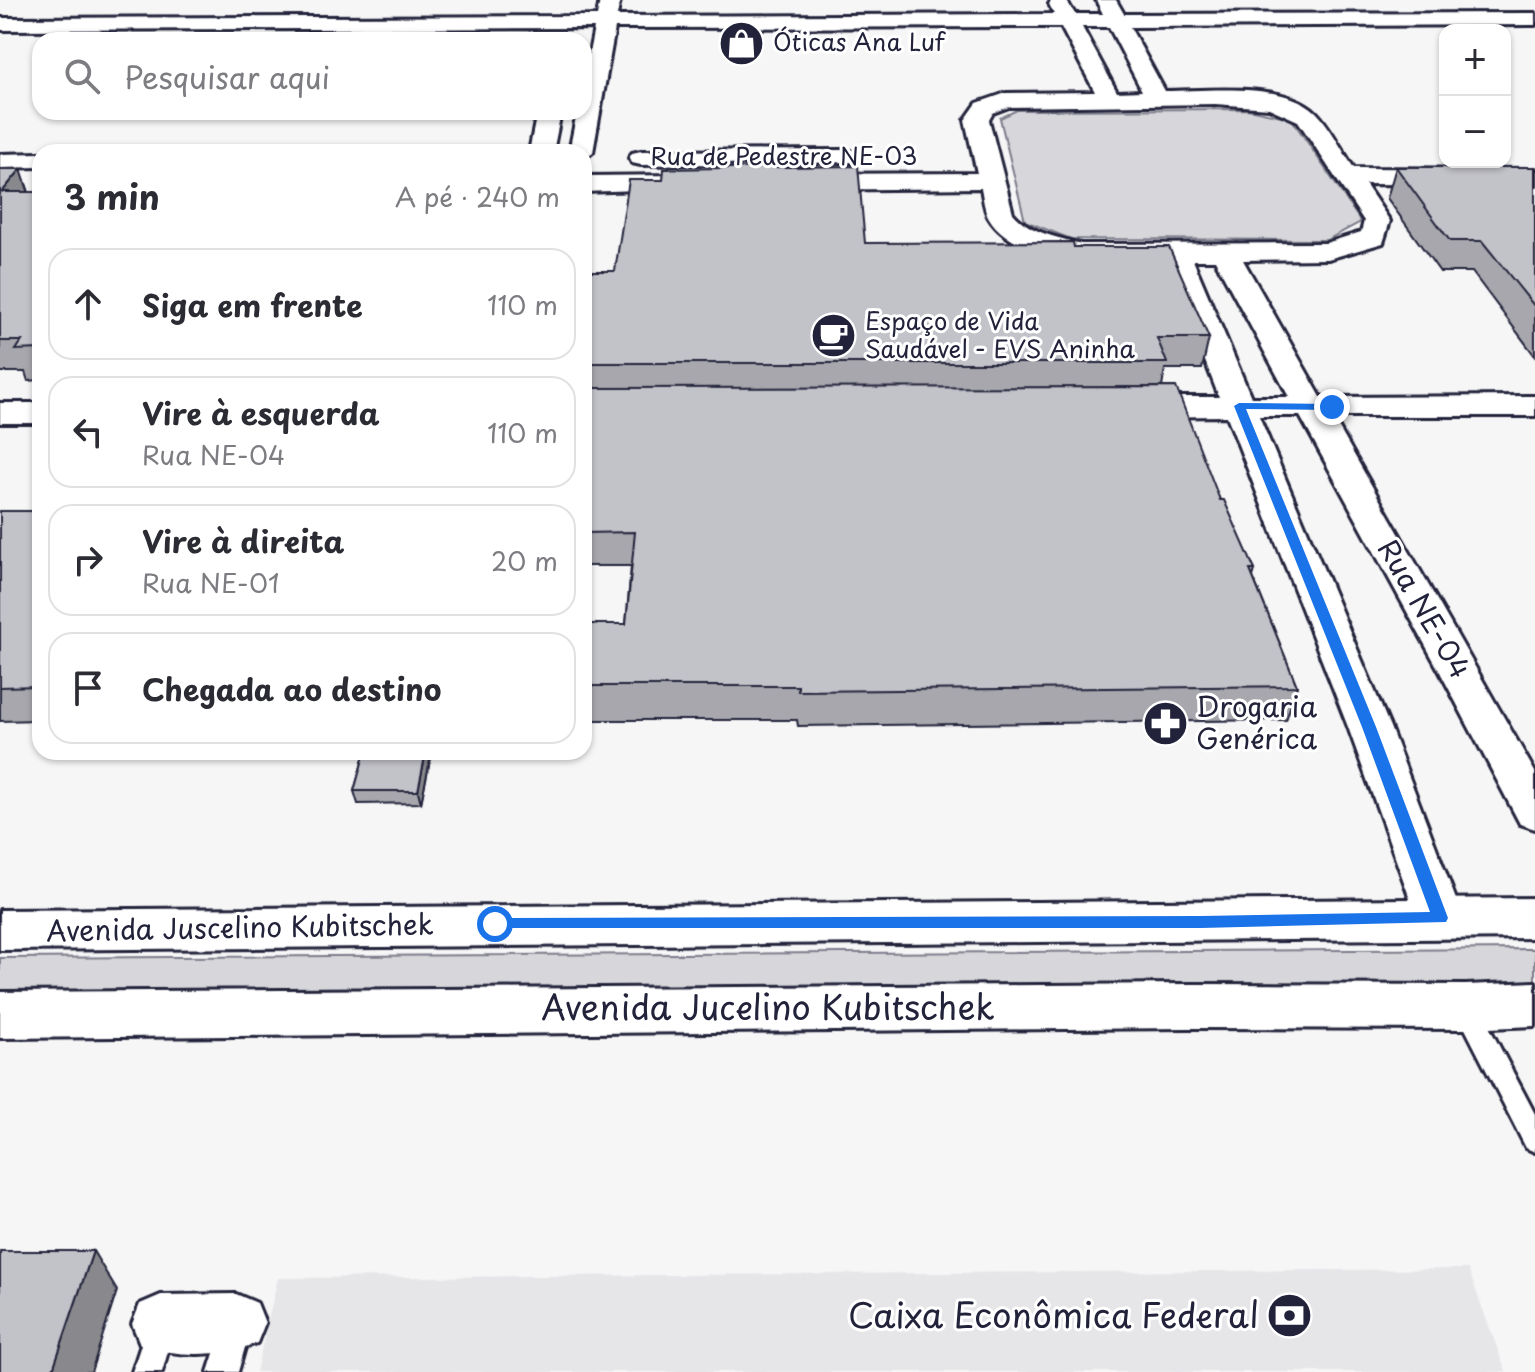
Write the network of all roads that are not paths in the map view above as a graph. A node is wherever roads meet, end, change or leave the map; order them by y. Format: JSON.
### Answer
{"nodes":[{"id":1,"x":571,"y":0,"type":"edge"},
{"id":2,"x":610,"y":0,"type":"edge"},
{"id":3,"x":1057,"y":0,"type":"edge"},
{"id":4,"x":1106,"y":0,"type":"edge"},
{"id":5,"x":1535,"y":19,"type":"edge"},
{"id":6,"x":1116,"y":21,"type":"junction"},
{"id":7,"x":1068,"y":22,"type":"junction"},
{"id":8,"x":607,"y":23,"type":"junction"},
{"id":9,"x":0,"y":24,"type":"edge"},
{"id":10,"x":565,"y":32,"type":"edge"},
{"id":11,"x":1157,"y":98,"type":"junction"},
{"id":12,"x":1110,"y":99,"type":"junction"},
{"id":13,"x":547,"y":120,"type":"edge"},
{"id":14,"x":543,"y":144,"type":"edge"},
{"id":15,"x":1331,"y":151,"type":"junction"},
{"id":16,"x":1359,"y":151,"type":"dead end"},
{"id":17,"x":595,"y":156,"type":"edge"},
{"id":18,"x":877,"y":157,"type":"dead end"},
{"id":19,"x":923,"y":157,"type":"dead end"},
{"id":20,"x":32,"y":160,"type":"edge"},
{"id":21,"x":0,"y":161,"type":"edge"},
{"id":22,"x":988,"y":168,"type":"junction"},
{"id":23,"x":1347,"y":176,"type":"junction"},
{"id":24,"x":1535,"y":177,"type":"edge"},
{"id":25,"x":756,"y":182,"type":"edge"},
{"id":26,"x":709,"y":183,"type":"edge"},
{"id":27,"x":592,"y":184,"type":"edge"},
{"id":28,"x":0,"y":185,"type":"edge"},
{"id":29,"x":27,"y":185,"type":"dead end"},
{"id":30,"x":1176,"y":251,"type":"junction"},
{"id":31,"x":1224,"y":251,"type":"junction"},
{"id":32,"x":1239,"y":406,"type":"junction"},
{"id":33,"x":1535,"y":406,"type":"edge"},
{"id":34,"x":1101,"y":407,"type":"edge"},
{"id":35,"x":1308,"y":407,"type":"junction"},
{"id":36,"x":0,"y":413,"type":"edge"},
{"id":37,"x":32,"y":413,"type":"edge"},
{"id":38,"x":1535,"y":813,"type":"edge"},
{"id":39,"x":1440,"y":918,"type":"junction"},
{"id":40,"x":1535,"y":918,"type":"edge"},
{"id":41,"x":0,"y":930,"type":"edge"},
{"id":42,"x":1535,"y":1004,"type":"edge"},
{"id":43,"x":1466,"y":1007,"type":"junction"},
{"id":44,"x":0,"y":1015,"type":"edge"},
{"id":45,"x":1535,"y":1140,"type":"edge"},
{"id":46,"x":154,"y":1348,"type":"edge"},
{"id":47,"x":230,"y":1348,"type":"edge"}],
"edges":[{"from":1,"to":10,"type":"street"},
{"from":2,"to":8,"type":"street"},
{"from":3,"to":7,"type":"street"},
{"from":4,"to":6,"type":"street"},
{"from":5,"to":6,"type":"street"},
{"from":6,"to":7,"type":"street"},
{"from":6,"to":11,"type":"street"},
{"from":7,"to":8,"type":"street"},
{"from":7,"to":12,"type":"street"},
{"from":8,"to":10,"type":"street"},
{"from":8,"to":17,"type":"street"},
{"from":9,"to":10,"type":"street"},
{"from":11,"to":12,"type":"street"},
{"from":11,"to":15,"type":"street"},
{"from":12,"to":22,"type":"street"},
{"from":13,"to":14,"type":"street"},
{"from":15,"to":16,"type":"street"},
{"from":15,"to":23,"type":"street"},
{"from":17,"to":18,"type":"street","name":"Rua de Pedestre NE-03"},
{"from":19,"to":22,"type":"street","name":"Rua de Pedestre NE-03"},
{"from":20,"to":21,"type":"street"},
{"from":22,"to":25,"type":"street","name":"Rua de Pedestre NE-03"},
{"from":22,"to":30,"type":"street"},
{"from":23,"to":24,"type":"street"},
{"from":23,"to":31,"type":"street"},
{"from":26,"to":27,"type":"street","name":"Rua de Pedestre NE-03"},
{"from":28,"to":29,"type":"street"},
{"from":30,"to":31,"type":"street"},
{"from":30,"to":32,"type":"street"},
{"from":31,"to":35,"type":"street","name":"Rua NE-04"},
{"from":32,"to":34,"type":"street"},
{"from":32,"to":35,"type":"street"},
{"from":32,"to":39,"type":"street"},
{"from":33,"to":35,"type":"street"},
{"from":35,"to":38,"type":"street","name":"Rua NE-04"},
{"from":36,"to":37,"type":"street"},
{"from":39,"to":40,"type":"main road","name":"Avenida Juscelino Kubitschek"},
{"from":39,"to":41,"type":"main road","name":"Avenida Juscelino Kubitschek"},
{"from":42,"to":43,"type":"main road","name":"Avenida Jucelino Kubitschek"},
{"from":43,"to":44,"type":"main road","name":"Avenida Jucelino Kubitschek"},
{"from":43,"to":45,"type":"lane"},
{"from":46,"to":47,"type":"street"}]}
